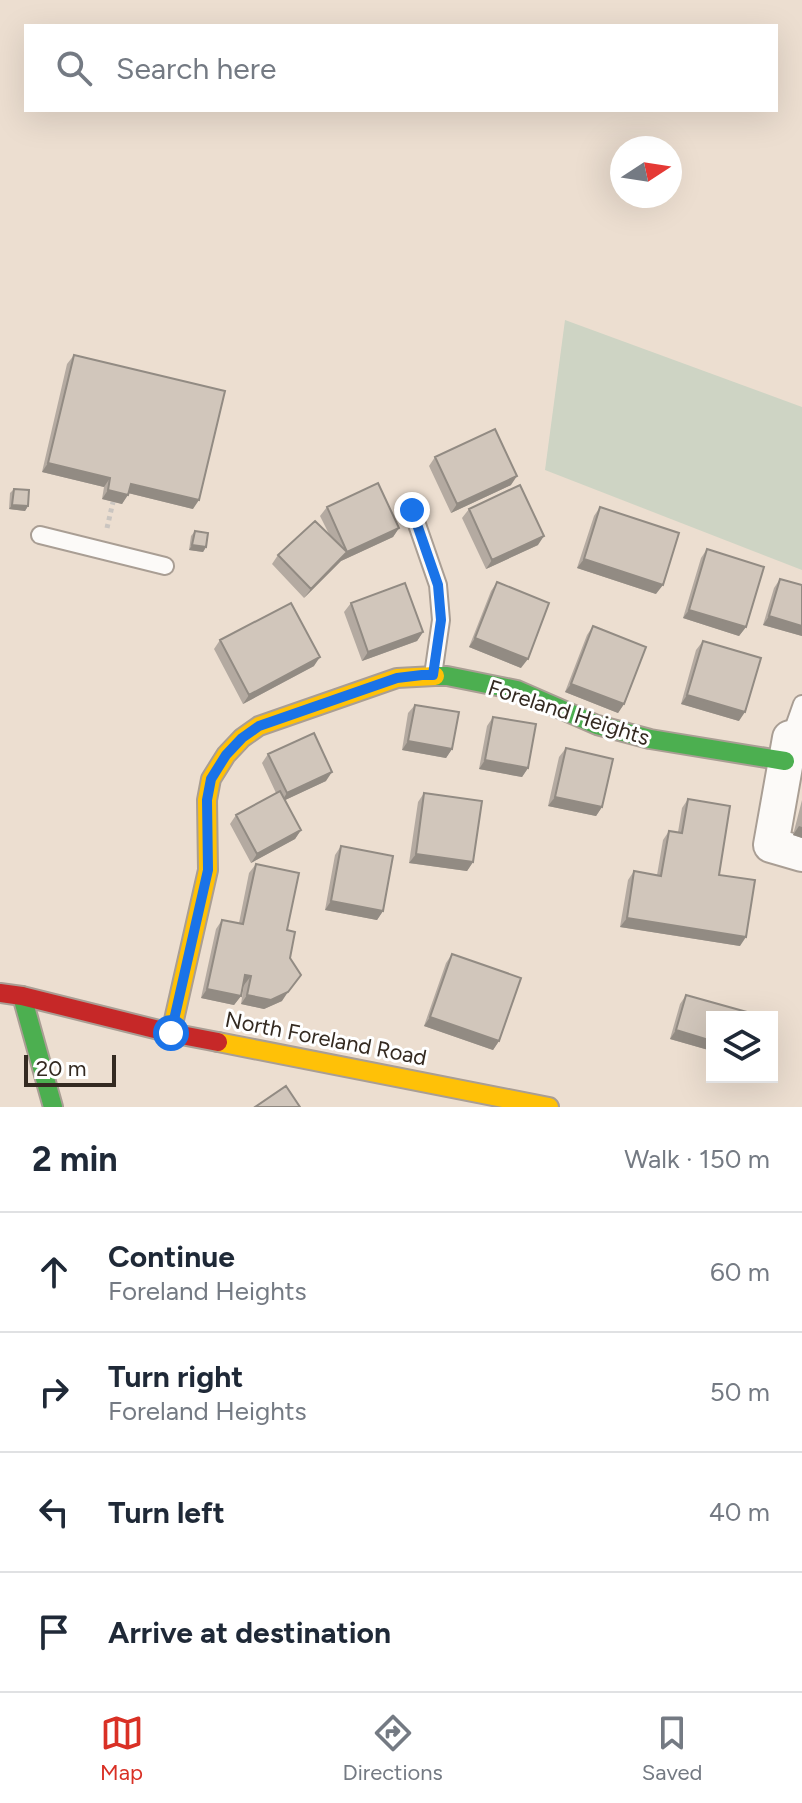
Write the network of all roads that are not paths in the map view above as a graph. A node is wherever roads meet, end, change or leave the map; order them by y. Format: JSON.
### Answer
{"nodes":[{"id":1,"x":412,"y":510,"type":"dead end"},
{"id":2,"x":40,"y":535,"type":"dead end"},
{"id":3,"x":165,"y":566,"type":"dead end"},
{"id":4,"x":433,"y":675,"type":"junction"},
{"id":5,"x":802,"y":704,"type":"edge"},
{"id":6,"x":788,"y":750,"type":"junction"},
{"id":7,"x":786,"y":850,"type":"edge"},
{"id":8,"x":0,"y":993,"type":"edge"},
{"id":9,"x":22,"y":996,"type":"junction"},
{"id":10,"x":171,"y":1033,"type":"junction"},
{"id":11,"x":53,"y":1107,"type":"edge"},
{"id":12,"x":549,"y":1107,"type":"edge"}],
"edges":[{"from":1,"to":4,"type":"lane"},
{"from":2,"to":3,"type":"lane"},
{"from":4,"to":6,"type":"street","name":"Foreland Heights"},
{"from":4,"to":10,"type":"street","name":"Foreland Heights"},
{"from":5,"to":6,"type":"lane"},
{"from":6,"to":7,"type":"street"},
{"from":8,"to":9,"type":"street","name":"North Foreland Road"},
{"from":9,"to":10,"type":"street","name":"North Foreland Road"},
{"from":9,"to":11,"type":"street"},
{"from":10,"to":12,"type":"street","name":"North Foreland Road"}]}
